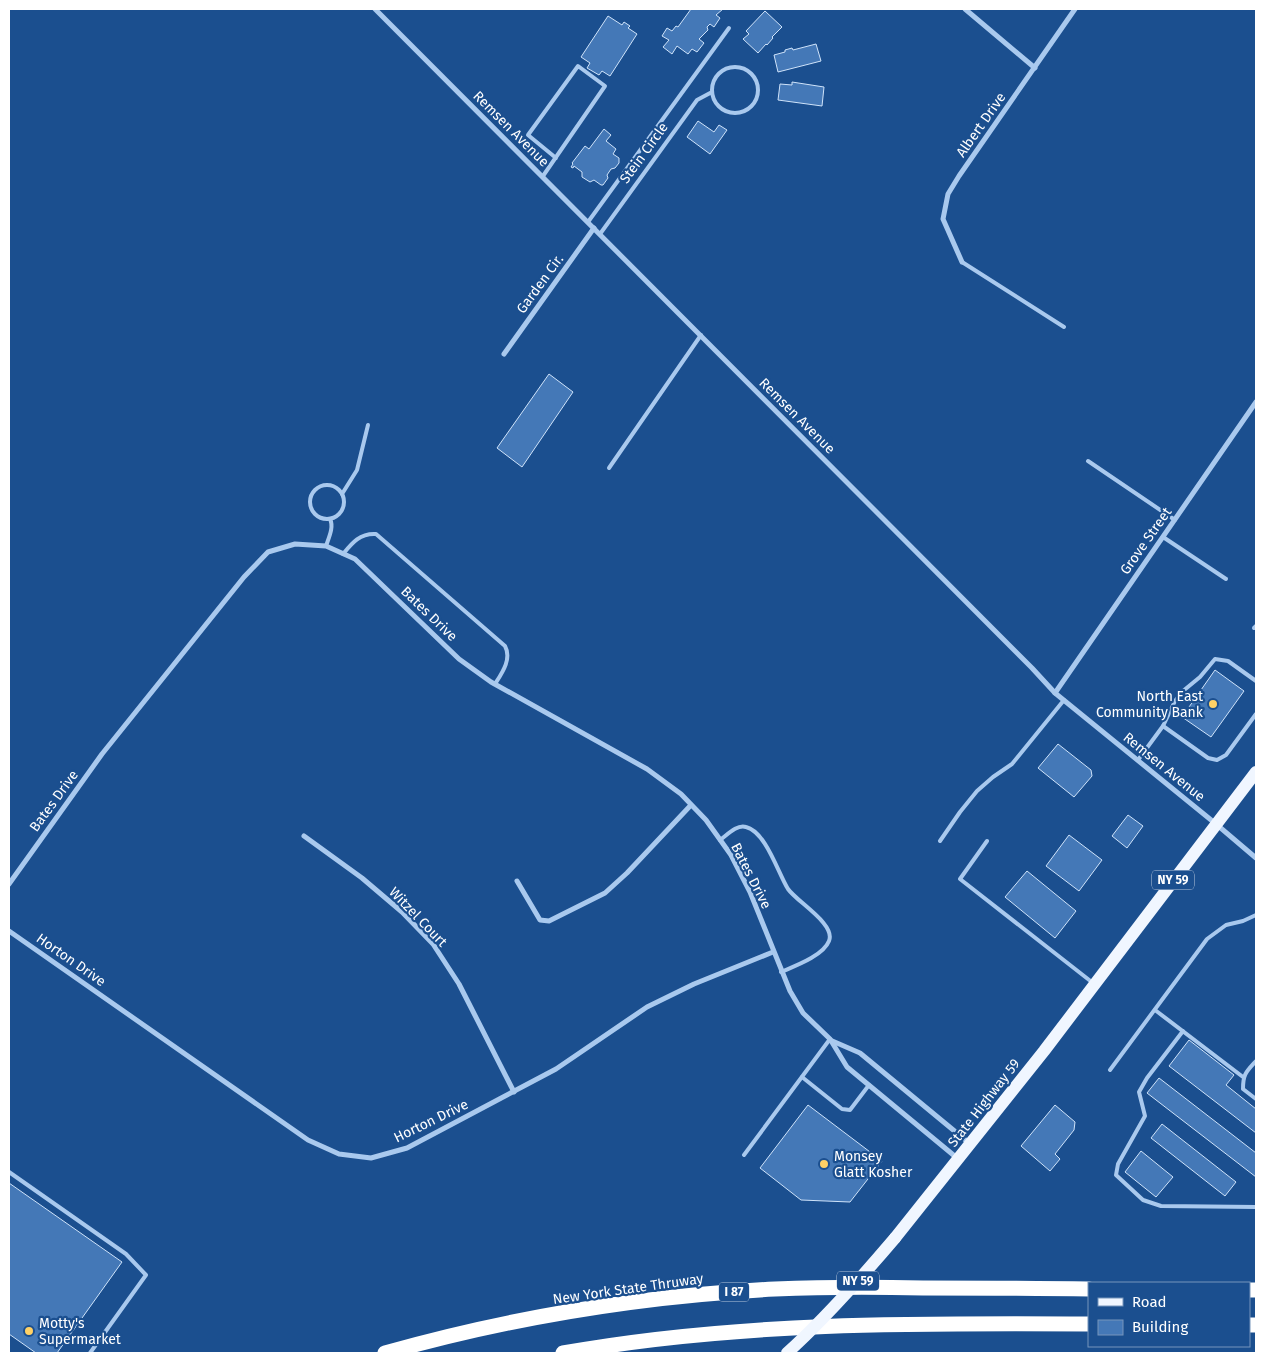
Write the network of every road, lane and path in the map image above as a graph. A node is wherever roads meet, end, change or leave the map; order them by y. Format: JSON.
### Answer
{"nodes":[{"id":1,"x":375,"y":9,"type":"edge"},
{"id":2,"x":965,"y":9,"type":"edge"},
{"id":3,"x":1075,"y":9,"type":"edge"},
{"id":4,"x":729,"y":28,"type":"dead end"},
{"id":5,"x":1035,"y":68,"type":"junction"},
{"id":6,"x":712,"y":92,"type":"junction"},
{"id":7,"x":556,"y":158,"type":"junction"},
{"id":8,"x":542,"y":176,"type":"junction"},
{"id":9,"x":588,"y":222,"type":"junction"},
{"id":10,"x":594,"y":228,"type":"junction"},
{"id":11,"x":600,"y":234,"type":"junction"},
{"id":12,"x":962,"y":262,"type":"joint"},
{"id":13,"x":1064,"y":327,"type":"dead end"},
{"id":14,"x":701,"y":335,"type":"junction"},
{"id":15,"x":504,"y":354,"type":"dead end"},
{"id":16,"x":1256,"y":402,"type":"edge"},
{"id":17,"x":368,"y":425,"type":"dead end"},
{"id":18,"x":1088,"y":461,"type":"dead end"},
{"id":19,"x":609,"y":468,"type":"dead end"},
{"id":20,"x":342,"y":494,"type":"junction"},
{"id":21,"x":330,"y":519,"type":"junction"},
{"id":22,"x":1175,"y":520,"type":"junction"},
{"id":23,"x":1163,"y":537,"type":"junction"},
{"id":24,"x":326,"y":546,"type":"junction"},
{"id":25,"x":343,"y":554,"type":"junction"},
{"id":26,"x":1226,"y":579,"type":"dead end"},
{"id":27,"x":1256,"y":680,"type":"edge"},
{"id":28,"x":495,"y":684,"type":"junction"},
{"id":29,"x":1055,"y":693,"type":"junction"},
{"id":30,"x":1064,"y":700,"type":"junction"},
{"id":31,"x":1256,"y":714,"type":"edge"},
{"id":32,"x":1163,"y":726,"type":"junction"},
{"id":33,"x":1138,"y":760,"type":"junction"},
{"id":34,"x":1256,"y":772,"type":"edge"},
{"id":35,"x":691,"y":805,"type":"junction"},
{"id":36,"x":1216,"y":824,"type":"junction"},
{"id":37,"x":304,"y":836,"type":"dead end"},
{"id":38,"x":720,"y":840,"type":"junction"},
{"id":39,"x":940,"y":841,"type":"dead end"},
{"id":40,"x":988,"y":841,"type":"dead end"},
{"id":41,"x":1256,"y":858,"type":"edge"},
{"id":42,"x":517,"y":881,"type":"dead end"},
{"id":43,"x":9,"y":884,"type":"edge"},
{"id":44,"x":1256,"y":915,"type":"edge"},
{"id":45,"x":9,"y":931,"type":"edge"},
{"id":46,"x":773,"y":952,"type":"junction"},
{"id":47,"x":781,"y":972,"type":"junction"},
{"id":48,"x":1094,"y":984,"type":"junction"},
{"id":49,"x":1155,"y":1010,"type":"junction"},
{"id":50,"x":1183,"y":1031,"type":"junction"},
{"id":51,"x":830,"y":1040,"type":"junction"},
{"id":52,"x":1256,"y":1061,"type":"edge"},
{"id":53,"x":1110,"y":1070,"type":"dead end"},
{"id":54,"x":802,"y":1077,"type":"junction"},
{"id":55,"x":1243,"y":1077,"type":"junction"},
{"id":56,"x":869,"y":1085,"type":"junction"},
{"id":57,"x":514,"y":1092,"type":"junction"},
{"id":58,"x":1256,"y":1099,"type":"edge"},
{"id":59,"x":970,"y":1144,"type":"junction"},
{"id":60,"x":744,"y":1155,"type":"dead end"},
{"id":61,"x":958,"y":1159,"type":"junction"},
{"id":62,"x":9,"y":1172,"type":"edge"},
{"id":63,"x":1256,"y":1207,"type":"edge"},
{"id":64,"x":1088,"y":1289,"type":"edge"},
{"id":65,"x":1088,"y":1324,"type":"edge"},
{"id":66,"x":90,"y":1353,"type":"edge"},
{"id":67,"x":385,"y":1353,"type":"edge"},
{"id":68,"x":563,"y":1353,"type":"edge"},
{"id":69,"x":787,"y":1353,"type":"edge"}],
"edges":[{"from":1,"to":8,"type":"street","name":"Remsen Avenue"},
{"from":2,"to":5,"type":"street"},
{"from":3,"to":5,"type":"street","name":"Albert Drive"},
{"from":4,"to":9,"type":"lane"},
{"from":5,"to":12,"type":"street","name":"Albert Drive"},
{"from":6,"to":6,"type":"lane","name":"Stein Circle"},
{"from":6,"to":11,"type":"lane","name":"Stein Circle"},
{"from":7,"to":7,"type":"lane"},
{"from":7,"to":8,"type":"lane"},
{"from":8,"to":9,"type":"street","name":"Remsen Avenue"},
{"from":9,"to":10,"type":"street","name":"Remsen Avenue"},
{"from":10,"to":11,"type":"street","name":"Remsen Avenue"},
{"from":10,"to":15,"type":"street","name":"Garden Cir."},
{"from":11,"to":14,"type":"street","name":"Remsen Avenue"},
{"from":12,"to":13,"type":"lane"},
{"from":14,"to":19,"type":"lane"},
{"from":14,"to":29,"type":"street","name":"Remsen Avenue"},
{"from":16,"to":22,"type":"street","name":"Grove Street"},
{"from":17,"to":20,"type":"lane"},
{"from":18,"to":22,"type":"lane"},
{"from":20,"to":21,"type":"lane"},
{"from":20,"to":21,"type":"lane"},
{"from":21,"to":24,"type":"lane"},
{"from":22,"to":23,"type":"street","name":"Grove Street"},
{"from":23,"to":26,"type":"lane"},
{"from":23,"to":29,"type":"street","name":"Grove Street"},
{"from":24,"to":25,"type":"street","name":"Bates Drive"},
{"from":24,"to":43,"type":"street","name":"Bates Drive"},
{"from":25,"to":28,"type":"street","name":"Bates Drive"},
{"from":25,"to":28,"type":"lane"},
{"from":27,"to":32,"type":"lane"},
{"from":28,"to":35,"type":"street","name":"Bates Drive"},
{"from":29,"to":30,"type":"street","name":"Remsen Avenue"},
{"from":30,"to":33,"type":"street","name":"Remsen Avenue"},
{"from":30,"to":39,"type":"lane"},
{"from":31,"to":32,"type":"lane"},
{"from":32,"to":33,"type":"lane"},
{"from":33,"to":36,"type":"street","name":"Remsen Avenue"},
{"from":34,"to":36,"type":"main road","number":"NY 59"},
{"from":35,"to":38,"type":"street","name":"Bates Drive"},
{"from":35,"to":42,"type":"street"},
{"from":36,"to":41,"type":"street","name":"Remsen Avenue"},
{"from":36,"to":48,"type":"main road","number":"NY 59"},
{"from":37,"to":57,"type":"street","name":"Witzel Court"},
{"from":38,"to":46,"type":"street","name":"Bates Drive"},
{"from":38,"to":47,"type":"lane"},
{"from":40,"to":48,"type":"lane"},
{"from":44,"to":49,"type":"lane"},
{"from":45,"to":57,"type":"street","name":"Horton Drive"},
{"from":46,"to":47,"type":"street","name":"Bates Drive"},
{"from":46,"to":57,"type":"street","name":"Horton Drive"},
{"from":47,"to":51,"type":"street","name":"Bates Drive"},
{"from":48,"to":59,"type":"main road","name":"State Highway 59","number":"NY 59"},
{"from":49,"to":50,"type":"lane"},
{"from":49,"to":53,"type":"lane"},
{"from":50,"to":55,"type":"lane"},
{"from":50,"to":63,"type":"lane"},
{"from":51,"to":54,"type":"lane"},
{"from":51,"to":56,"type":"street","name":"Bates Drive"},
{"from":51,"to":59,"type":"street","name":"Bates Drive"},
{"from":52,"to":55,"type":"lane"},
{"from":54,"to":56,"type":"lane"},
{"from":54,"to":60,"type":"lane"},
{"from":55,"to":58,"type":"lane"},
{"from":56,"to":61,"type":"street","name":"Bates Drive"},
{"from":59,"to":61,"type":"main road","name":"State Highway 59","number":"NY 59"},
{"from":61,"to":69,"type":"main road","name":"State Highway 59","number":"NY 59","bridge":true},
{"from":62,"to":66,"type":"lane"},
{"from":64,"to":67,"type":"highway","name":"New York State Thruway","number":"I 87"},
{"from":65,"to":68,"type":"highway"}]}
